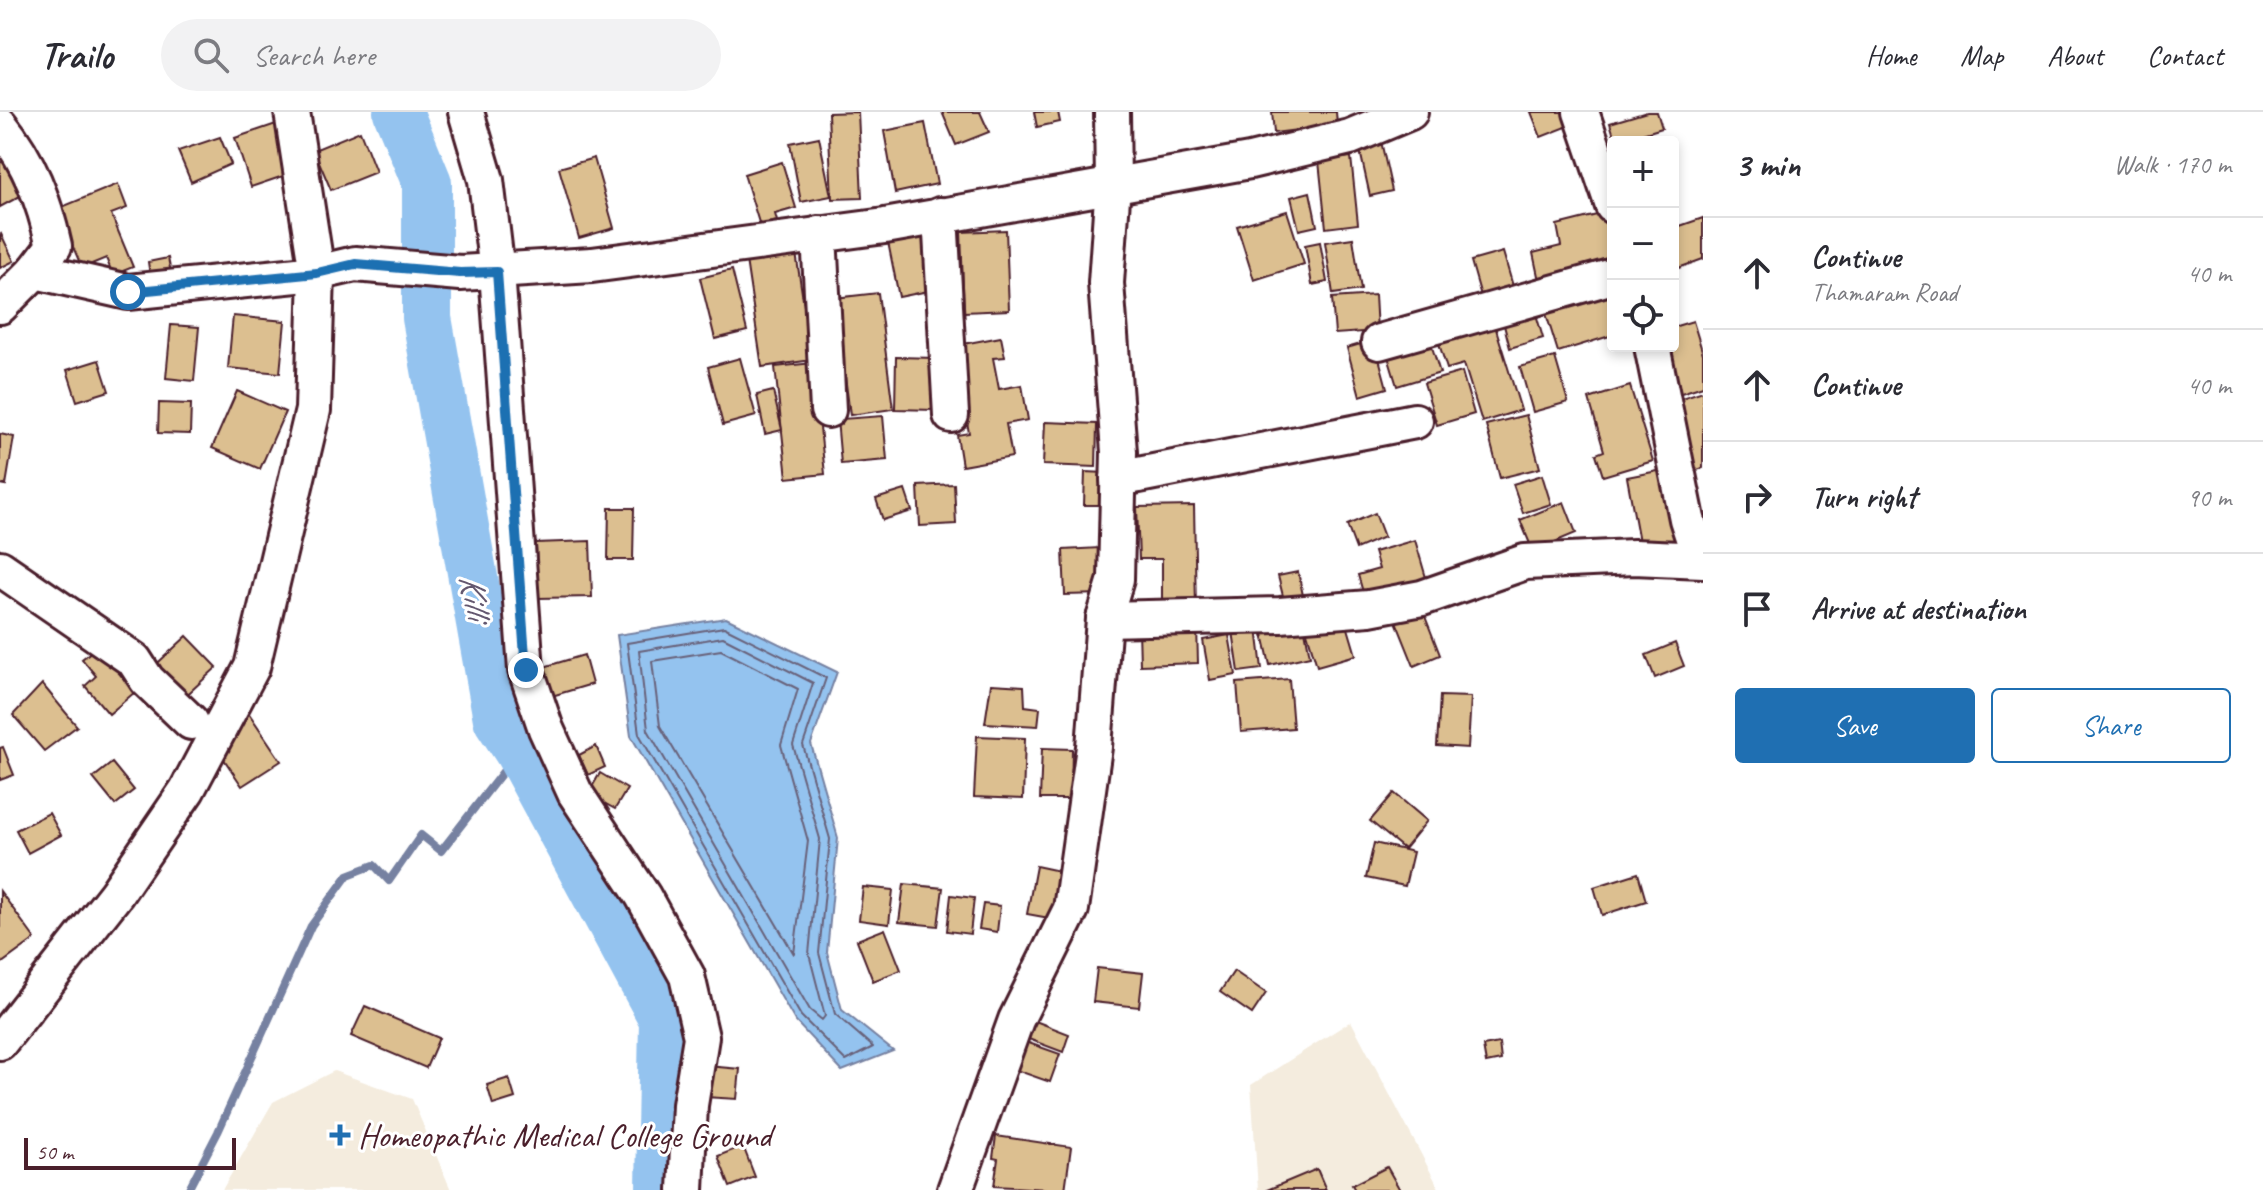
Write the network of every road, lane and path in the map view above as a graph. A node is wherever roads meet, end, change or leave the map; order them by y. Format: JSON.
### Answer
{"nodes":[{"id":1,"x":292,"y":112,"type":"edge"},
{"id":2,"x":466,"y":112,"type":"edge"},
{"id":3,"x":1112,"y":112,"type":"edge"},
{"id":4,"x":1410,"y":112,"type":"edge"},
{"id":5,"x":1581,"y":112,"type":"edge"},
{"id":6,"x":0,"y":125,"type":"edge"},
{"id":7,"x":1348,"y":125,"type":"edge"},
{"id":8,"x":1113,"y":183,"type":"junction"},
{"id":9,"x":1607,"y":188,"type":"edge"},
{"id":10,"x":940,"y":215,"type":"junction"},
{"id":11,"x":819,"y":234,"type":"junction"},
{"id":12,"x":35,"y":271,"type":"junction"},
{"id":13,"x":497,"y":272,"type":"junction"},
{"id":14,"x":317,"y":273,"type":"junction"},
{"id":15,"x":1607,"y":278,"type":"edge"},
{"id":16,"x":0,"y":306,"type":"edge"},
{"id":17,"x":1379,"y":342,"type":"dead end"},
{"id":18,"x":1653,"y":352,"type":"edge"},
{"id":19,"x":828,"y":410,"type":"dead end"},
{"id":20,"x":951,"y":415,"type":"dead end"},
{"id":21,"x":1415,"y":421,"type":"dead end"},
{"id":22,"x":1118,"y":479,"type":"junction"},
{"id":23,"x":1702,"y":559,"type":"edge"},
{"id":24,"x":0,"y":568,"type":"edge"},
{"id":25,"x":1104,"y":619,"type":"junction"},
{"id":26,"x":191,"y":722,"type":"dead end"},
{"id":27,"x":0,"y":1042,"type":"edge"},
{"id":28,"x":686,"y":1190,"type":"edge"},
{"id":29,"x":955,"y":1190,"type":"edge"}],
"edges":[{"from":1,"to":14,"type":"street"},
{"from":2,"to":13,"type":"street"},
{"from":3,"to":8,"type":"street"},
{"from":4,"to":7,"type":"street"},
{"from":5,"to":9,"type":"street"},
{"from":6,"to":12,"type":"street"},
{"from":7,"to":8,"type":"street"},
{"from":8,"to":10,"type":"street"},
{"from":8,"to":22,"type":"street"},
{"from":10,"to":11,"type":"street"},
{"from":10,"to":20,"type":"street"},
{"from":11,"to":13,"type":"street"},
{"from":11,"to":19,"type":"street"},
{"from":12,"to":14,"type":"street"},
{"from":12,"to":16,"type":"street"},
{"from":13,"to":14,"type":"street"},
{"from":13,"to":28,"type":"street"},
{"from":14,"to":27,"type":"street"},
{"from":15,"to":17,"type":"street"},
{"from":18,"to":23,"type":"street"},
{"from":21,"to":22,"type":"street"},
{"from":22,"to":25,"type":"street"},
{"from":23,"to":25,"type":"street"},
{"from":24,"to":26,"type":"street"},
{"from":25,"to":29,"type":"street"}]}
